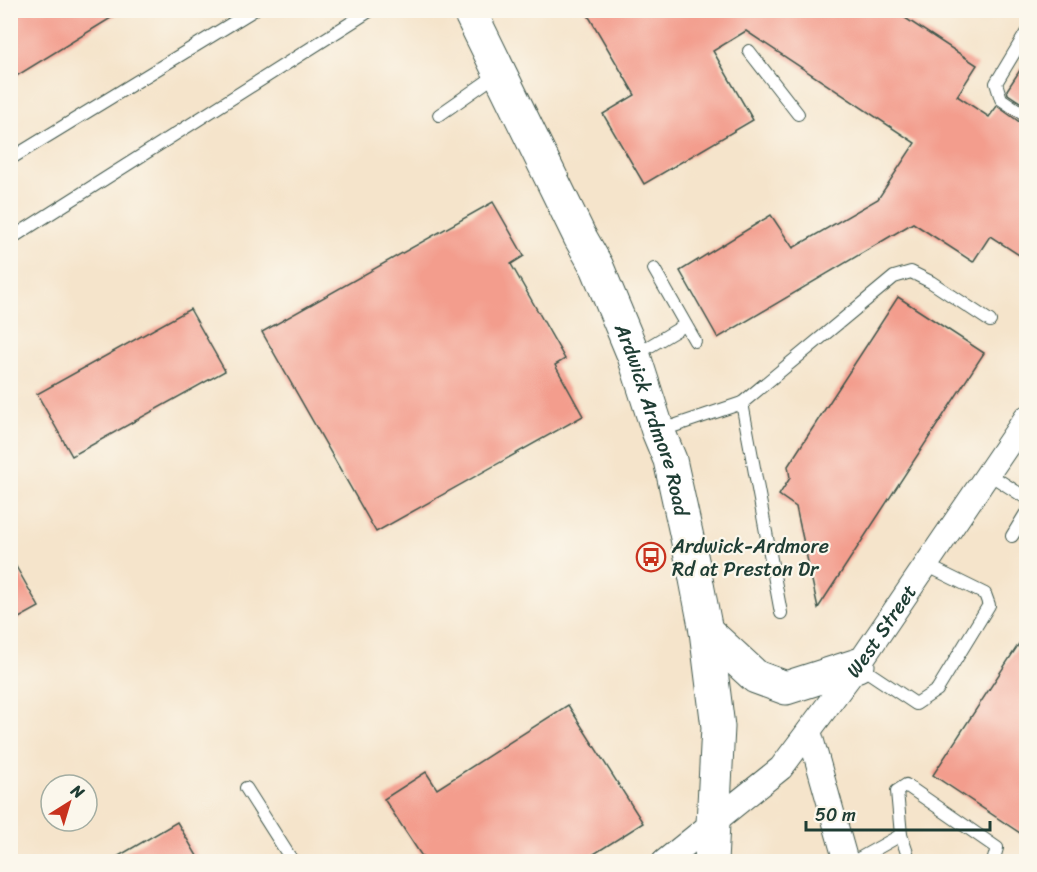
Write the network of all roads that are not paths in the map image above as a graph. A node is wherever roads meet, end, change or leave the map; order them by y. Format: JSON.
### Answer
{"nodes":[{"id":1,"x":254,"y":10,"type":"edge"},
{"id":2,"x":371,"y":10,"type":"edge"},
{"id":3,"x":469,"y":10,"type":"edge"},
{"id":4,"x":1026,"y":33,"type":"edge"},
{"id":5,"x":749,"y":51,"type":"dead end"},
{"id":6,"x":500,"y":72,"type":"junction"},
{"id":7,"x":798,"y":114,"type":"dead end"},
{"id":8,"x":439,"y":115,"type":"dead end"},
{"id":9,"x":1026,"y":116,"type":"edge"},
{"id":10,"x":10,"y":159,"type":"edge"},
{"id":11,"x":10,"y":239,"type":"edge"},
{"id":12,"x":654,"y":269,"type":"dead end"},
{"id":13,"x":990,"y":321,"type":"dead end"},
{"id":14,"x":685,"y":325,"type":"junction"},
{"id":15,"x":694,"y":341,"type":"dead end"},
{"id":16,"x":634,"y":356,"type":"junction"},
{"id":17,"x":742,"y":403,"type":"junction"},
{"id":18,"x":1026,"y":418,"type":"edge"},
{"id":19,"x":658,"y":432,"type":"junction"},
{"id":20,"x":989,"y":474,"type":"junction"},
{"id":21,"x":1026,"y":498,"type":"edge"},
{"id":22,"x":1026,"y":513,"type":"edge"},
{"id":23,"x":1012,"y":536,"type":"dead end"},
{"id":24,"x":926,"y":565,"type":"junction"},
{"id":25,"x":781,"y":613,"type":"dead end"},
{"id":26,"x":706,"y":631,"type":"junction"},
{"id":27,"x":858,"y":665,"type":"junction"},
{"id":28,"x":809,"y":731,"type":"junction"},
{"id":29,"x":246,"y":788,"type":"dead end"},
{"id":30,"x":712,"y":824,"type":"junction"},
{"id":31,"x":901,"y":835,"type":"junction"},
{"id":32,"x":293,"y":861,"type":"edge"},
{"id":33,"x":664,"y":861,"type":"edge"},
{"id":34,"x":711,"y":861,"type":"edge"},
{"id":35,"x":846,"y":861,"type":"edge"},
{"id":36,"x":853,"y":861,"type":"edge"},
{"id":37,"x":910,"y":861,"type":"edge"},
{"id":38,"x":993,"y":861,"type":"edge"}],
"edges":[{"from":1,"to":10,"type":"lane"},
{"from":2,"to":11,"type":"lane"},
{"from":3,"to":6,"type":"main road","name":"Ardwick Ardmore Road"},
{"from":4,"to":9,"type":"lane"},
{"from":5,"to":7,"type":"lane"},
{"from":6,"to":8,"type":"lane"},
{"from":6,"to":16,"type":"main road","name":"Ardwick Ardmore Road"},
{"from":12,"to":14,"type":"lane"},
{"from":13,"to":17,"type":"lane"},
{"from":14,"to":15,"type":"lane"},
{"from":14,"to":16,"type":"lane"},
{"from":16,"to":19,"type":"main road","name":"Ardwick Ardmore Road"},
{"from":17,"to":19,"type":"lane"},
{"from":17,"to":25,"type":"lane"},
{"from":18,"to":20,"type":"street","name":"West Street"},
{"from":19,"to":26,"type":"main road","name":"Ardwick Ardmore Road"},
{"from":20,"to":21,"type":"lane"},
{"from":20,"to":24,"type":"street","name":"West Street"},
{"from":22,"to":23,"type":"lane"},
{"from":24,"to":27,"type":"street","name":"West Street"},
{"from":24,"to":27,"type":"lane"},
{"from":26,"to":27,"type":"main road"},
{"from":26,"to":30,"type":"main road","name":"Ardwick Ardmore Road"},
{"from":27,"to":28,"type":"street","name":"West Street"},
{"from":28,"to":30,"type":"street","name":"West Street"},
{"from":28,"to":35,"type":"street"},
{"from":29,"to":32,"type":"lane"},
{"from":30,"to":33,"type":"street","name":"West Street"},
{"from":30,"to":34,"type":"main road","name":"Ardwick Ardmore Road"},
{"from":31,"to":36,"type":"lane"},
{"from":31,"to":37,"type":"lane"},
{"from":31,"to":38,"type":"lane"}]}
